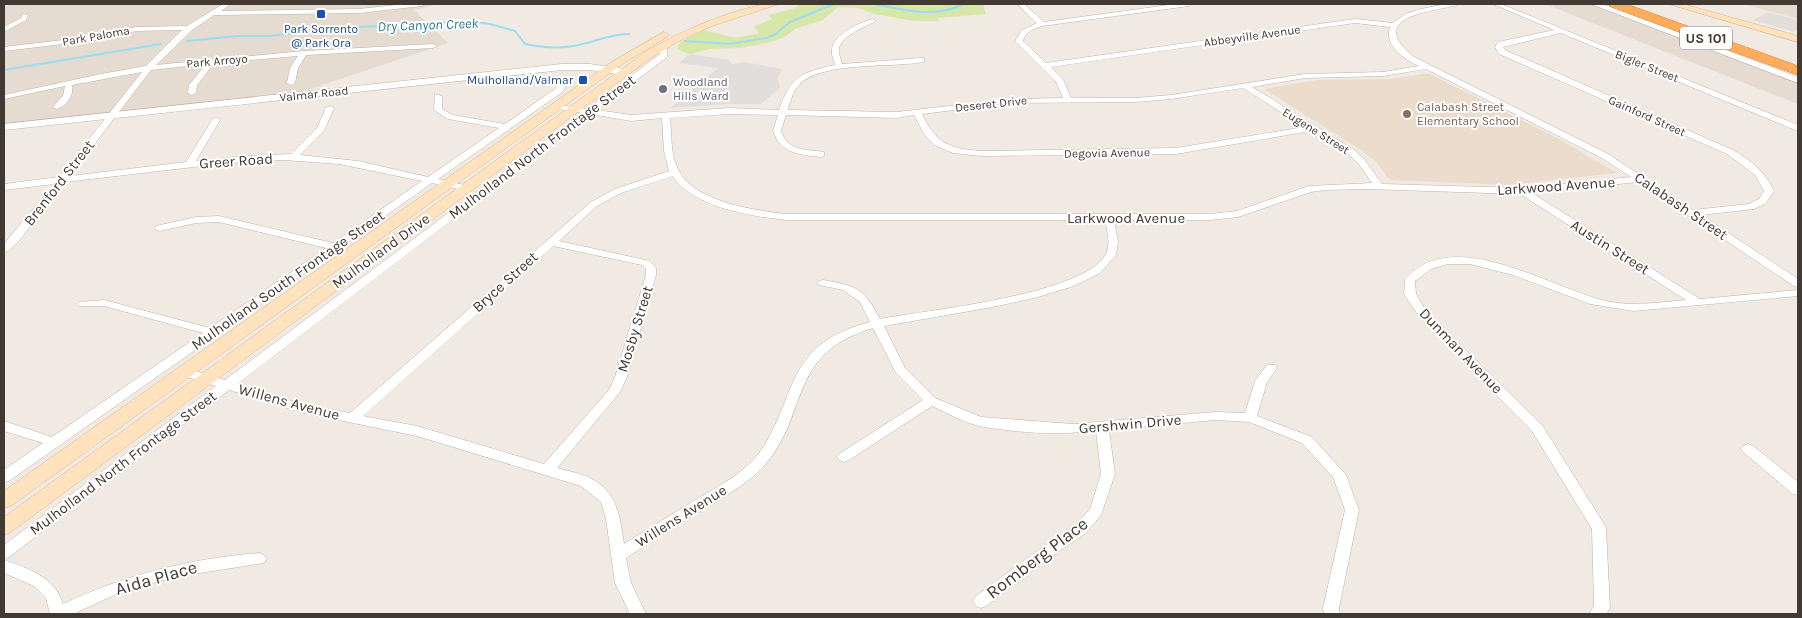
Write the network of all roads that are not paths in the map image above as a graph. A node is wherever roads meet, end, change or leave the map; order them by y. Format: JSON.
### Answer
{"nodes":[{"id":1,"x":227,"y":4,"type":"edge"},
{"id":2,"x":422,"y":4,"type":"edge"},
{"id":3,"x":747,"y":4,"type":"edge"},
{"id":4,"x":774,"y":4,"type":"edge"},
{"id":5,"x":1020,"y":4,"type":"edge"},
{"id":6,"x":1189,"y":4,"type":"edge"},
{"id":7,"x":1456,"y":4,"type":"edge"},
{"id":8,"x":1496,"y":4,"type":"edge"},
{"id":9,"x":1595,"y":4,"type":"edge"},
{"id":10,"x":1615,"y":4,"type":"edge"},
{"id":11,"x":1632,"y":4,"type":"edge"},
{"id":12,"x":1674,"y":4,"type":"edge"},
{"id":13,"x":211,"y":13,"type":"junction"},
{"id":14,"x":25,"y":15,"type":"dead end"},
{"id":15,"x":872,"y":21,"type":"dead end"},
{"id":16,"x":1042,"y":24,"type":"junction"},
{"id":17,"x":1394,"y":25,"type":"junction"},
{"id":18,"x":189,"y":28,"type":"junction"},
{"id":19,"x":4,"y":30,"type":"edge"},
{"id":20,"x":1562,"y":31,"type":"junction"},
{"id":21,"x":1798,"y":39,"type":"edge"},
{"id":22,"x":433,"y":46,"type":"dead end"},
{"id":23,"x":4,"y":49,"type":"edge"},
{"id":24,"x":658,"y":49,"type":"junction"},
{"id":25,"x":304,"y":53,"type":"junction"},
{"id":26,"x":1795,"y":59,"type":"edge"},
{"id":27,"x":921,"y":60,"type":"dead end"},
{"id":28,"x":211,"y":62,"type":"junction"},
{"id":29,"x":1045,"y":66,"type":"junction"},
{"id":30,"x":839,"y":67,"type":"junction"},
{"id":31,"x":1427,"y":67,"type":"junction"},
{"id":32,"x":148,"y":69,"type":"junction"},
{"id":33,"x":608,"y":69,"type":"junction"},
{"id":34,"x":1798,"y":71,"type":"edge"},
{"id":35,"x":624,"y":72,"type":"junction"},
{"id":36,"x":568,"y":79,"type":"dead end"},
{"id":37,"x":1798,"y":80,"type":"edge"},
{"id":38,"x":291,"y":83,"type":"dead end"},
{"id":39,"x":68,"y":84,"type":"junction"},
{"id":40,"x":1244,"y":85,"type":"junction"},
{"id":41,"x":192,"y":93,"type":"dead end"},
{"id":42,"x":438,"y":96,"type":"dead end"},
{"id":43,"x":4,"y":97,"type":"edge"},
{"id":44,"x":1067,"y":100,"type":"junction"},
{"id":45,"x":556,"y":106,"type":"junction"},
{"id":46,"x":58,"y":107,"type":"dead end"},
{"id":47,"x":330,"y":108,"type":"dead end"},
{"id":48,"x":573,"y":109,"type":"junction"},
{"id":49,"x":589,"y":112,"type":"junction"},
{"id":50,"x":783,"y":112,"type":"junction"},
{"id":51,"x":917,"y":113,"type":"junction"},
{"id":52,"x":112,"y":115,"type":"junction"},
{"id":53,"x":666,"y":117,"type":"junction"},
{"id":54,"x":216,"y":120,"type":"dead end"},
{"id":55,"x":4,"y":127,"type":"edge"},
{"id":56,"x":506,"y":127,"type":"junction"},
{"id":57,"x":1312,"y":128,"type":"junction"},
{"id":58,"x":1798,"y":128,"type":"edge"},
{"id":59,"x":821,"y":154,"type":"dead end"},
{"id":60,"x":293,"y":157,"type":"junction"},
{"id":61,"x":189,"y":164,"type":"junction"},
{"id":62,"x":674,"y":173,"type":"junction"},
{"id":63,"x":1642,"y":179,"type":"junction"},
{"id":64,"x":62,"y":180,"type":"junction"},
{"id":65,"x":438,"y":182,"type":"junction"},
{"id":66,"x":1379,"y":186,"type":"junction"},
{"id":67,"x":4,"y":187,"type":"edge"},
{"id":68,"x":466,"y":188,"type":"junction"},
{"id":69,"x":1522,"y":191,"type":"junction"},
{"id":70,"x":1693,"y":213,"type":"junction"},
{"id":71,"x":1109,"y":218,"type":"junction"},
{"id":72,"x":160,"y":228,"type":"dead end"},
{"id":73,"x":551,"y":242,"type":"junction"},
{"id":74,"x":336,"y":247,"type":"junction"},
{"id":75,"x":4,"y":249,"type":"edge"},
{"id":76,"x":822,"y":283,"type":"dead end"},
{"id":77,"x":1798,"y":284,"type":"edge"},
{"id":78,"x":1798,"y":293,"type":"edge"},
{"id":79,"x":1699,"y":303,"type":"junction"},
{"id":80,"x":83,"y":304,"type":"dead end"},
{"id":81,"x":878,"y":323,"type":"junction"},
{"id":82,"x":213,"y":332,"type":"junction"},
{"id":83,"x":1271,"y":368,"type":"dead end"},
{"id":84,"x":185,"y":372,"type":"junction"},
{"id":85,"x":206,"y":379,"type":"junction"},
{"id":86,"x":226,"y":385,"type":"junction"},
{"id":87,"x":931,"y":401,"type":"junction"},
{"id":88,"x":352,"y":418,"type":"junction"},
{"id":89,"x":1250,"y":418,"type":"junction"},
{"id":90,"x":4,"y":426,"type":"edge"},
{"id":91,"x":1102,"y":427,"type":"junction"},
{"id":92,"x":54,"y":442,"type":"junction"},
{"id":93,"x":1748,"y":448,"type":"dead end"},
{"id":94,"x":844,"y":457,"type":"dead end"},
{"id":95,"x":548,"y":469,"type":"junction"},
{"id":96,"x":4,"y":477,"type":"edge"},
{"id":97,"x":1798,"y":490,"type":"edge"},
{"id":98,"x":4,"y":501,"type":"edge"},
{"id":99,"x":4,"y":527,"type":"edge"},
{"id":100,"x":4,"y":553,"type":"edge"},
{"id":101,"x":619,"y":555,"type":"junction"},
{"id":102,"x":259,"y":559,"type":"dead end"},
{"id":103,"x":4,"y":566,"type":"edge"},
{"id":104,"x":980,"y":601,"type":"dead end"},
{"id":105,"x":58,"y":614,"type":"edge"},
{"id":106,"x":638,"y":614,"type":"edge"},
{"id":107,"x":1332,"y":614,"type":"edge"},
{"id":108,"x":1597,"y":614,"type":"edge"}],
"edges":[{"from":1,"to":13,"type":"street","name":"Brenford Street"},
{"from":2,"to":13,"type":"street"},
{"from":3,"to":33,"type":"main road","name":"Mulholland Drive"},
{"from":4,"to":24,"type":"main road","name":"Mulholland Drive"},
{"from":5,"to":16,"type":"street"},
{"from":6,"to":16,"type":"street"},
{"from":7,"to":17,"type":"street"},
{"from":8,"to":20,"type":"street","name":"Bigler Street"},
{"from":9,"to":37,"type":"street"},
{"from":10,"to":34,"type":"highway","number":"US 101"},
{"from":11,"to":26,"type":"highway","number":"US 101"},
{"from":12,"to":21,"type":"main road"},
{"from":13,"to":18,"type":"street","name":"Brenford Street"},
{"from":14,"to":19,"type":"street"},
{"from":15,"to":30,"type":"street"},
{"from":16,"to":29,"type":"street"},
{"from":17,"to":29,"type":"street","name":"Abbeyville Avenue"},
{"from":17,"to":31,"type":"street","name":"Calabash Street"},
{"from":18,"to":23,"type":"street","name":"Park Paloma"},
{"from":18,"to":32,"type":"street","name":"Brenford Street"},
{"from":20,"to":58,"type":"street","name":"Bigler Street"},
{"from":20,"to":70,"type":"street","name":"Gainford Street"},
{"from":22,"to":25,"type":"street","name":"Park Arroyo"},
{"from":24,"to":35,"type":"main road","name":"Mulholland Drive"},
{"from":24,"to":49,"type":"street","name":"Mulholland North Frontage Street"},
{"from":25,"to":28,"type":"street","name":"Park Arroyo"},
{"from":25,"to":38,"type":"street"},
{"from":27,"to":30,"type":"street"},
{"from":28,"to":32,"type":"street","name":"Park Arroyo"},
{"from":28,"to":41,"type":"street"},
{"from":29,"to":44,"type":"street"},
{"from":30,"to":50,"type":"street"},
{"from":31,"to":40,"type":"street","name":"Deseret Drive"},
{"from":31,"to":63,"type":"street","name":"Calabash Street"},
{"from":32,"to":39,"type":"street","name":"Park Arroyo"},
{"from":32,"to":52,"type":"street","name":"Brenford Street"},
{"from":33,"to":35,"type":"street","name":"Valmar Road"},
{"from":33,"to":45,"type":"main road","name":"Mulholland Drive"},
{"from":33,"to":52,"type":"street","name":"Valmar Road"},
{"from":35,"to":48,"type":"main road","name":"Mulholland Drive"},
{"from":36,"to":56,"type":"street","name":"Mulholland South Frontage Street"},
{"from":39,"to":43,"type":"street","name":"Park Arroyo"},
{"from":39,"to":46,"type":"street"},
{"from":40,"to":44,"type":"street","name":"Deseret Drive"},
{"from":40,"to":57,"type":"street","name":"Eugene Street"},
{"from":42,"to":56,"type":"street"},
{"from":44,"to":51,"type":"street","name":"Deseret Drive"},
{"from":45,"to":48,"type":"street","name":"Deseret Drive"},
{"from":45,"to":65,"type":"main road","name":"Mulholland Drive"},
{"from":47,"to":60,"type":"street"},
{"from":48,"to":49,"type":"street","name":"Deseret Drive"},
{"from":48,"to":68,"type":"main road","name":"Mulholland Drive"},
{"from":49,"to":53,"type":"street","name":"Deseret Drive"},
{"from":49,"to":86,"type":"street","name":"Mulholland North Frontage Street"},
{"from":50,"to":51,"type":"street","name":"Deseret Drive"},
{"from":50,"to":53,"type":"street","name":"Deseret Drive"},
{"from":50,"to":59,"type":"street"},
{"from":51,"to":57,"type":"street","name":"Degovia Avenue"},
{"from":52,"to":55,"type":"street","name":"Valmar Road"},
{"from":52,"to":64,"type":"street","name":"Brenford Street"},
{"from":53,"to":62,"type":"street"},
{"from":54,"to":61,"type":"street"},
{"from":56,"to":65,"type":"street","name":"Mulholland South Frontage Street"},
{"from":57,"to":66,"type":"street","name":"Eugene Street"},
{"from":60,"to":61,"type":"street","name":"Greer Road"},
{"from":60,"to":65,"type":"street","name":"Greer Road"},
{"from":61,"to":64,"type":"street","name":"Greer Road"},
{"from":62,"to":71,"type":"street","name":"Larkwood Avenue"},
{"from":62,"to":73,"type":"street","name":"Bryce Street"},
{"from":63,"to":69,"type":"street","name":"Larkwood Avenue"},
{"from":63,"to":70,"type":"street","name":"Calabash Street"},
{"from":64,"to":67,"type":"street","name":"Greer Road"},
{"from":64,"to":75,"type":"street","name":"Brenford Street"},
{"from":65,"to":68,"type":"street","name":"Greer Road"},
{"from":65,"to":74,"type":"street","name":"Mulholland South Frontage Street"},
{"from":65,"to":84,"type":"main road","name":"Mulholland Drive"},
{"from":66,"to":69,"type":"street","name":"Larkwood Avenue"},
{"from":66,"to":71,"type":"street","name":"Larkwood Avenue"},
{"from":68,"to":85,"type":"main road","name":"Mulholland Drive"},
{"from":69,"to":79,"type":"street","name":"Austin Street"},
{"from":70,"to":77,"type":"street","name":"Calabash Street"},
{"from":71,"to":81,"type":"street","name":"Willens Avenue"},
{"from":72,"to":74,"type":"street"},
{"from":73,"to":88,"type":"street","name":"Bryce Street"},
{"from":73,"to":95,"type":"street","name":"Mosby Street"},
{"from":74,"to":82,"type":"street","name":"Mulholland South Frontage Street"},
{"from":76,"to":81,"type":"street","name":"Gershwin Drive"},
{"from":78,"to":79,"type":"street","name":"Dunman Avenue"},
{"from":79,"to":108,"type":"street","name":"Dunman Avenue"},
{"from":80,"to":82,"type":"street"},
{"from":81,"to":87,"type":"street","name":"Gershwin Drive"},
{"from":81,"to":101,"type":"street","name":"Willens Avenue"},
{"from":82,"to":92,"type":"street","name":"Mulholland South Frontage Street"},
{"from":83,"to":89,"type":"street"},
{"from":84,"to":85,"type":"street","name":"Willens Avenue"},
{"from":84,"to":98,"type":"main road","name":"Mulholland Drive"},
{"from":85,"to":86,"type":"street","name":"Willens Avenue"},
{"from":85,"to":99,"type":"main road","name":"Mulholland Drive"},
{"from":86,"to":88,"type":"street","name":"Willens Avenue"},
{"from":86,"to":100,"type":"street","name":"Mulholland North Frontage Street"},
{"from":87,"to":91,"type":"street","name":"Gershwin Drive"},
{"from":87,"to":94,"type":"street"},
{"from":88,"to":95,"type":"street","name":"Willens Avenue"},
{"from":89,"to":91,"type":"street","name":"Gershwin Drive"},
{"from":89,"to":107,"type":"street","name":"Gershwin Drive"},
{"from":90,"to":92,"type":"street"},
{"from":91,"to":104,"type":"street","name":"Romberg Place"},
{"from":92,"to":96,"type":"street","name":"Mulholland South Frontage Street"},
{"from":93,"to":97,"type":"street"},
{"from":95,"to":101,"type":"street","name":"Willens Avenue"},
{"from":101,"to":106,"type":"street"},
{"from":102,"to":105,"type":"street","name":"Aida Place"},
{"from":103,"to":105,"type":"street"}]}
